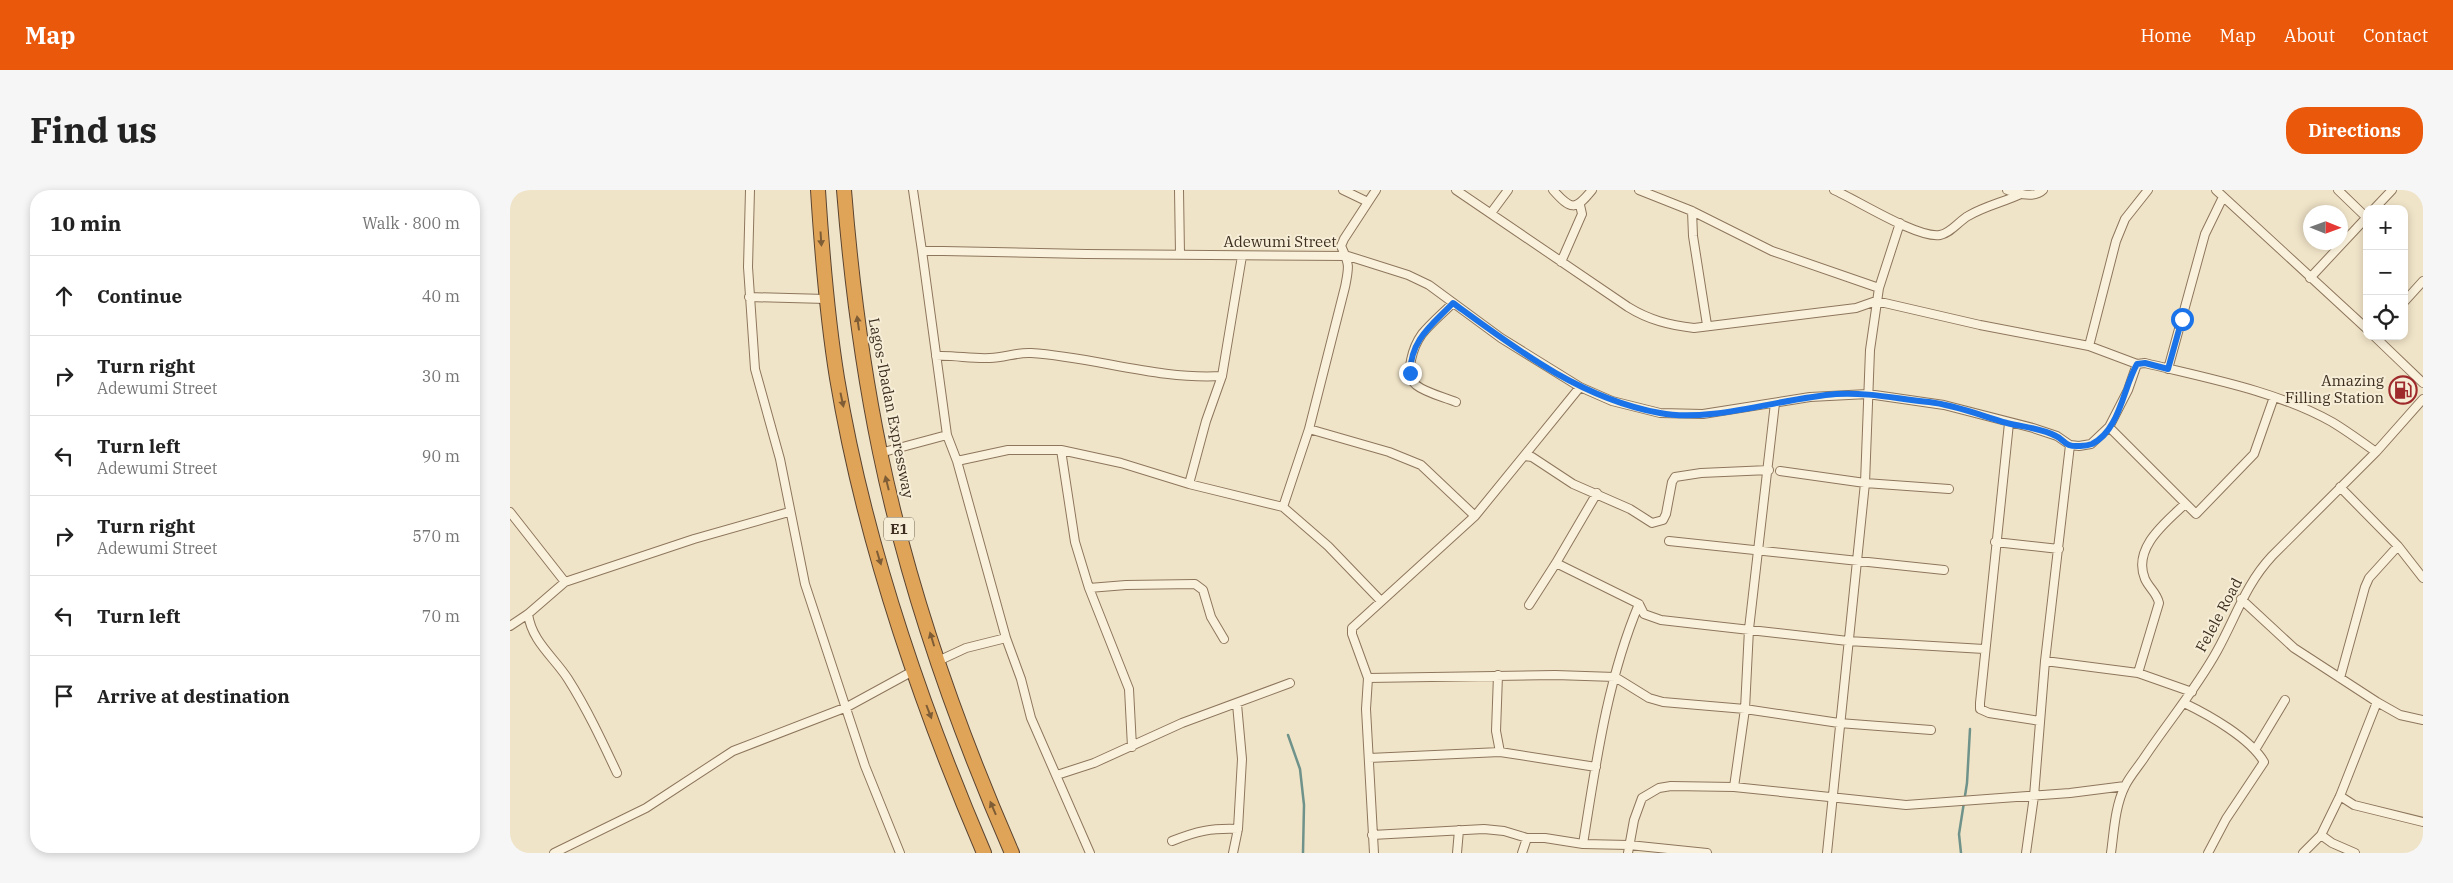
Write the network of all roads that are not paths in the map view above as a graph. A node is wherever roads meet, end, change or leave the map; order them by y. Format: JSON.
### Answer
{"nodes":[{"id":1,"x":750,"y":190,"type":"edge"},
{"id":2,"x":818,"y":190,"type":"edge"},
{"id":3,"x":844,"y":190,"type":"edge"},
{"id":4,"x":913,"y":190,"type":"edge"},
{"id":5,"x":1179,"y":190,"type":"edge"},
{"id":6,"x":1343,"y":190,"type":"edge"},
{"id":7,"x":1376,"y":190,"type":"edge"},
{"id":8,"x":1456,"y":190,"type":"edge"},
{"id":9,"x":1508,"y":190,"type":"edge"},
{"id":10,"x":1553,"y":190,"type":"edge"},
{"id":11,"x":1592,"y":190,"type":"edge"},
{"id":12,"x":1639,"y":190,"type":"edge"},
{"id":13,"x":1834,"y":190,"type":"edge"},
{"id":14,"x":2006,"y":190,"type":"edge"},
{"id":15,"x":2043,"y":190,"type":"edge"},
{"id":16,"x":2148,"y":190,"type":"edge"},
{"id":17,"x":2216,"y":190,"type":"edge"},
{"id":18,"x":2338,"y":190,"type":"edge"},
{"id":19,"x":2392,"y":190,"type":"edge"},
{"id":20,"x":2021,"y":194,"type":"junction"},
{"id":21,"x":2223,"y":197,"type":"junction"},
{"id":22,"x":1368,"y":202,"type":"junction"},
{"id":23,"x":1580,"y":205,"type":"junction"},
{"id":24,"x":2378,"y":205,"type":"edge"},
{"id":25,"x":1692,"y":211,"type":"junction"},
{"id":26,"x":1492,"y":214,"type":"junction"},
{"id":27,"x":2363,"y":214,"type":"edge"},
{"id":28,"x":2363,"y":220,"type":"edge"},
{"id":29,"x":1900,"y":223,"type":"junction"},
{"id":30,"x":922,"y":251,"type":"junction"},
{"id":31,"x":1180,"y":254,"type":"junction"},
{"id":32,"x":1242,"y":256,"type":"junction"},
{"id":33,"x":1348,"y":256,"type":"junction"},
{"id":34,"x":1561,"y":262,"type":"junction"},
{"id":35,"x":2310,"y":278,"type":"junction"},
{"id":36,"x":2423,"y":281,"type":"edge"},
{"id":37,"x":1879,"y":288,"type":"junction"},
{"id":38,"x":749,"y":297,"type":"junction"},
{"id":39,"x":2408,"y":298,"type":"edge"},
{"id":40,"x":826,"y":299,"type":"junction"},
{"id":41,"x":1876,"y":301,"type":"junction"},
{"id":42,"x":1453,"y":303,"type":"junction"},
{"id":43,"x":1707,"y":325,"type":"junction"},
{"id":44,"x":2363,"y":325,"type":"edge"},
{"id":45,"x":2378,"y":340,"type":"edge"},
{"id":46,"x":2089,"y":346,"type":"junction"},
{"id":47,"x":936,"y":356,"type":"junction"},
{"id":48,"x":2137,"y":364,"type":"junction"},
{"id":49,"x":2168,"y":369,"type":"junction"},
{"id":50,"x":1222,"y":376,"type":"junction"},
{"id":51,"x":2423,"y":383,"type":"edge"},
{"id":52,"x":1580,"y":387,"type":"junction"},
{"id":53,"x":1868,"y":394,"type":"junction"},
{"id":54,"x":2274,"y":397,"type":"junction"},
{"id":55,"x":2423,"y":399,"type":"edge"},
{"id":56,"x":1456,"y":402,"type":"dead end"},
{"id":57,"x":1774,"y":402,"type":"junction"},
{"id":58,"x":2009,"y":423,"type":"junction"},
{"id":59,"x":2109,"y":427,"type":"junction"},
{"id":60,"x":1310,"y":428,"type":"junction"},
{"id":61,"x":947,"y":435,"type":"junction"},
{"id":62,"x":2070,"y":445,"type":"junction"},
{"id":63,"x":1061,"y":450,"type":"junction"},
{"id":64,"x":2376,"y":452,"type":"junction"},
{"id":65,"x":880,"y":453,"type":"junction"},
{"id":66,"x":1524,"y":456,"type":"junction"},
{"id":67,"x":956,"y":461,"type":"junction"},
{"id":68,"x":1769,"y":470,"type":"junction"},
{"id":69,"x":1780,"y":471,"type":"dead end"},
{"id":70,"x":1865,"y":483,"type":"junction"},
{"id":71,"x":1189,"y":484,"type":"junction"},
{"id":72,"x":2340,"y":488,"type":"junction"},
{"id":73,"x":1949,"y":489,"type":"dead end"},
{"id":74,"x":1597,"y":493,"type":"junction"},
{"id":75,"x":2185,"y":504,"type":"junction"},
{"id":76,"x":1282,"y":507,"type":"junction"},
{"id":77,"x":510,"y":512,"type":"edge"},
{"id":78,"x":789,"y":512,"type":"junction"},
{"id":79,"x":1475,"y":516,"type":"junction"},
{"id":80,"x":1669,"y":541,"type":"dead end"},
{"id":81,"x":1995,"y":542,"type":"junction"},
{"id":82,"x":2398,"y":546,"type":"junction"},
{"id":83,"x":2059,"y":549,"type":"junction"},
{"id":84,"x":1758,"y":552,"type":"junction"},
{"id":85,"x":1857,"y":561,"type":"junction"},
{"id":86,"x":1556,"y":563,"type":"junction"},
{"id":87,"x":1944,"y":570,"type":"dead end"},
{"id":88,"x":2423,"y":578,"type":"edge"},
{"id":89,"x":565,"y":582,"type":"junction"},
{"id":90,"x":1089,"y":588,"type":"junction"},
{"id":91,"x":2241,"y":599,"type":"junction"},
{"id":92,"x":1381,"y":601,"type":"junction"},
{"id":93,"x":1639,"y":604,"type":"junction"},
{"id":94,"x":1529,"y":605,"type":"dead end"},
{"id":95,"x":528,"y":614,"type":"junction"},
{"id":96,"x":510,"y":626,"type":"edge"},
{"id":97,"x":1749,"y":629,"type":"junction"},
{"id":98,"x":1006,"y":638,"type":"junction"},
{"id":99,"x":1224,"y":638,"type":"dead end"},
{"id":100,"x":1848,"y":641,"type":"junction"},
{"id":101,"x":1984,"y":650,"type":"junction"},
{"id":102,"x":938,"y":661,"type":"junction"},
{"id":103,"x":2045,"y":661,"type":"junction"},
{"id":104,"x":913,"y":671,"type":"junction"},
{"id":105,"x":2138,"y":673,"type":"junction"},
{"id":106,"x":1498,"y":676,"type":"junction"},
{"id":107,"x":1615,"y":677,"type":"junction"},
{"id":108,"x":1368,"y":678,"type":"junction"},
{"id":109,"x":2340,"y":678,"type":"junction"},
{"id":110,"x":1290,"y":683,"type":"dead end"},
{"id":111,"x":2192,"y":692,"type":"junction"},
{"id":112,"x":2285,"y":700,"type":"dead end"},
{"id":113,"x":2377,"y":702,"type":"junction"},
{"id":114,"x":2184,"y":703,"type":"junction"},
{"id":115,"x":1237,"y":704,"type":"junction"},
{"id":116,"x":847,"y":707,"type":"junction"},
{"id":117,"x":1745,"y":709,"type":"junction"},
{"id":118,"x":2423,"y":720,"type":"edge"},
{"id":119,"x":2040,"y":721,"type":"junction"},
{"id":120,"x":1839,"y":723,"type":"junction"},
{"id":121,"x":1931,"y":730,"type":"dead end"},
{"id":122,"x":1132,"y":746,"type":"junction"},
{"id":123,"x":2254,"y":750,"type":"junction"},
{"id":124,"x":1500,"y":752,"type":"junction"},
{"id":125,"x":1369,"y":758,"type":"junction"},
{"id":126,"x":1596,"y":767,"type":"junction"},
{"id":127,"x":617,"y":772,"type":"dead end"},
{"id":128,"x":1057,"y":775,"type":"junction"},
{"id":129,"x":2125,"y":786,"type":"junction"},
{"id":130,"x":1734,"y":787,"type":"junction"},
{"id":131,"x":2034,"y":796,"type":"junction"},
{"id":132,"x":2340,"y":796,"type":"junction"},
{"id":133,"x":1831,"y":798,"type":"junction"},
{"id":134,"x":2423,"y":822,"type":"edge"},
{"id":135,"x":1238,"y":829,"type":"junction"},
{"id":136,"x":1459,"y":830,"type":"junction"},
{"id":137,"x":1372,"y":835,"type":"junction"},
{"id":138,"x":2321,"y":835,"type":"junction"},
{"id":139,"x":1527,"y":838,"type":"junction"},
{"id":140,"x":1172,"y":841,"type":"dead end"},
{"id":141,"x":1583,"y":844,"type":"junction"},
{"id":142,"x":1629,"y":849,"type":"edge"},
{"id":143,"x":554,"y":853,"type":"edge"},
{"id":144,"x":900,"y":853,"type":"edge"},
{"id":145,"x":984,"y":853,"type":"edge"},
{"id":146,"x":1012,"y":853,"type":"edge"},
{"id":147,"x":1090,"y":853,"type":"edge"},
{"id":148,"x":1233,"y":853,"type":"edge"},
{"id":149,"x":1374,"y":853,"type":"edge"},
{"id":150,"x":1457,"y":853,"type":"edge"},
{"id":151,"x":1522,"y":853,"type":"edge"},
{"id":152,"x":1707,"y":853,"type":"edge"},
{"id":153,"x":1827,"y":853,"type":"edge"},
{"id":154,"x":2026,"y":853,"type":"edge"},
{"id":155,"x":2110,"y":853,"type":"edge"},
{"id":156,"x":2208,"y":853,"type":"edge"},
{"id":157,"x":2303,"y":853,"type":"edge"},
{"id":158,"x":2355,"y":853,"type":"edge"}],
"edges":[{"from":1,"to":38,"type":"street"},
{"from":2,"to":40,"type":"highway","number":"E1","one_way":true},
{"from":65,"to":3,"type":"highway","name":"Lagos-Ibadan Expressway","number":"E1","one_way":true},
{"from":4,"to":30,"type":"street"},
{"from":5,"to":31,"type":"street"},
{"from":6,"to":22,"type":"street"},
{"from":7,"to":22,"type":"street"},
{"from":8,"to":26,"type":"street"},
{"from":9,"to":26,"type":"street"},
{"from":10,"to":23,"type":"street"},
{"from":11,"to":23,"type":"street"},
{"from":12,"to":25,"type":"street"},
{"from":13,"to":29,"type":"street"},
{"from":14,"to":20,"type":"street"},
{"from":15,"to":20,"type":"street"},
{"from":16,"to":46,"type":"street"},
{"from":17,"to":21,"type":"street"},
{"from":18,"to":27,"type":"street"},
{"from":19,"to":24,"type":"street"},
{"from":20,"to":29,"type":"street"},
{"from":21,"to":35,"type":"street"},
{"from":21,"to":49,"type":"street"},
{"from":22,"to":33,"type":"street"},
{"from":23,"to":34,"type":"street"},
{"from":25,"to":37,"type":"street"},
{"from":25,"to":43,"type":"street"},
{"from":26,"to":34,"type":"street"},
{"from":28,"to":35,"type":"street"},
{"from":29,"to":37,"type":"street"},
{"from":30,"to":31,"type":"street","name":"Adewumi Street"},
{"from":30,"to":47,"type":"street"},
{"from":31,"to":32,"type":"street","name":"Adewumi Street"},
{"from":32,"to":33,"type":"street","name":"Adewumi Street"},
{"from":32,"to":50,"type":"street"},
{"from":33,"to":42,"type":"street","name":"Adewumi Street"},
{"from":33,"to":60,"type":"street"},
{"from":34,"to":43,"type":"street"},
{"from":35,"to":44,"type":"street"},
{"from":36,"to":39,"type":"street"},
{"from":37,"to":41,"type":"street"},
{"from":38,"to":40,"type":"street"},
{"from":38,"to":78,"type":"street"},
{"from":40,"to":104,"type":"highway","number":"E1","one_way":true},
{"from":41,"to":43,"type":"street"},
{"from":41,"to":46,"type":"street"},
{"from":41,"to":53,"type":"street"},
{"from":42,"to":52,"type":"street","name":"Adewumi Street"},
{"from":42,"to":56,"type":"street"},
{"from":45,"to":51,"type":"street"},
{"from":46,"to":48,"type":"street"},
{"from":47,"to":50,"type":"street"},
{"from":47,"to":61,"type":"street"},
{"from":48,"to":49,"type":"street"},
{"from":48,"to":59,"type":"street"},
{"from":49,"to":54,"type":"street"},
{"from":50,"to":71,"type":"street"},
{"from":52,"to":57,"type":"street","name":"Adewumi Street"},
{"from":52,"to":66,"type":"street"},
{"from":53,"to":57,"type":"street","name":"Adewumi Street"},
{"from":53,"to":58,"type":"street","name":"Adewumi Street"},
{"from":53,"to":70,"type":"street"},
{"from":54,"to":64,"type":"street"},
{"from":54,"to":75,"type":"street"},
{"from":55,"to":64,"type":"street","name":"Felele Road"},
{"from":57,"to":68,"type":"street"},
{"from":58,"to":62,"type":"street","name":"Adewumi Street"},
{"from":58,"to":81,"type":"street"},
{"from":59,"to":62,"type":"street"},
{"from":59,"to":75,"type":"street"},
{"from":60,"to":76,"type":"street"},
{"from":60,"to":79,"type":"street"},
{"from":61,"to":65,"type":"street"},
{"from":61,"to":67,"type":"street"},
{"from":62,"to":83,"type":"street"},
{"from":63,"to":67,"type":"street"},
{"from":63,"to":71,"type":"street"},
{"from":63,"to":90,"type":"street"},
{"from":64,"to":72,"type":"street","name":"Felele Road"},
{"from":102,"to":65,"type":"highway","name":"Lagos-Ibadan Expressway","number":"E1","one_way":true},
{"from":66,"to":74,"type":"street"},
{"from":66,"to":79,"type":"street"},
{"from":67,"to":98,"type":"street"},
{"from":68,"to":74,"type":"street"},
{"from":68,"to":84,"type":"street"},
{"from":69,"to":70,"type":"street"},
{"from":70,"to":73,"type":"street"},
{"from":70,"to":85,"type":"street"},
{"from":71,"to":76,"type":"street"},
{"from":72,"to":82,"type":"street"},
{"from":72,"to":91,"type":"street","name":"Felele Road"},
{"from":74,"to":86,"type":"street"},
{"from":75,"to":105,"type":"street"},
{"from":76,"to":92,"type":"street"},
{"from":77,"to":89,"type":"street"},
{"from":78,"to":89,"type":"street"},
{"from":78,"to":116,"type":"street"},
{"from":79,"to":92,"type":"street"},
{"from":80,"to":84,"type":"street"},
{"from":81,"to":83,"type":"street"},
{"from":81,"to":101,"type":"street"},
{"from":82,"to":88,"type":"street"},
{"from":82,"to":109,"type":"street"},
{"from":83,"to":103,"type":"street"},
{"from":84,"to":85,"type":"street"},
{"from":84,"to":97,"type":"street"},
{"from":85,"to":87,"type":"street"},
{"from":85,"to":100,"type":"street"},
{"from":86,"to":93,"type":"street"},
{"from":86,"to":94,"type":"street"},
{"from":89,"to":95,"type":"street"},
{"from":90,"to":99,"type":"street"},
{"from":90,"to":122,"type":"street"},
{"from":91,"to":109,"type":"street"},
{"from":91,"to":111,"type":"street","name":"Felele Road"},
{"from":92,"to":108,"type":"street"},
{"from":93,"to":97,"type":"street"},
{"from":93,"to":107,"type":"street"},
{"from":95,"to":96,"type":"street"},
{"from":95,"to":127,"type":"street"},
{"from":97,"to":100,"type":"street"},
{"from":97,"to":117,"type":"street"},
{"from":98,"to":102,"type":"street"},
{"from":98,"to":128,"type":"street"},
{"from":100,"to":101,"type":"street"},
{"from":100,"to":120,"type":"street"},
{"from":101,"to":119,"type":"street"},
{"from":146,"to":102,"type":"highway","name":"Lagos-Ibadan Expressway","number":"E1","one_way":true},
{"from":103,"to":105,"type":"street"},
{"from":103,"to":119,"type":"street"},
{"from":104,"to":116,"type":"street"},
{"from":104,"to":145,"type":"highway","number":"E1","one_way":true},
{"from":105,"to":111,"type":"street"},
{"from":106,"to":107,"type":"street"},
{"from":106,"to":108,"type":"street"},
{"from":106,"to":124,"type":"street"},
{"from":107,"to":117,"type":"street"},
{"from":107,"to":126,"type":"street"},
{"from":108,"to":125,"type":"street"},
{"from":109,"to":113,"type":"street"},
{"from":110,"to":115,"type":"street"},
{"from":111,"to":114,"type":"street","name":"Felele Road"},
{"from":112,"to":123,"type":"street"},
{"from":113,"to":118,"type":"street"},
{"from":113,"to":132,"type":"street"},
{"from":114,"to":123,"type":"street"},
{"from":114,"to":129,"type":"street","name":"Felele Road"},
{"from":115,"to":122,"type":"street"},
{"from":115,"to":135,"type":"street"},
{"from":116,"to":143,"type":"street"},
{"from":116,"to":144,"type":"street"},
{"from":117,"to":120,"type":"street"},
{"from":117,"to":130,"type":"street"},
{"from":119,"to":131,"type":"street"},
{"from":120,"to":121,"type":"street"},
{"from":120,"to":133,"type":"street"},
{"from":122,"to":128,"type":"street"},
{"from":123,"to":156,"type":"street"},
{"from":124,"to":125,"type":"street"},
{"from":124,"to":126,"type":"street"},
{"from":125,"to":137,"type":"street"},
{"from":126,"to":141,"type":"street"},
{"from":128,"to":147,"type":"street"},
{"from":129,"to":131,"type":"street"},
{"from":129,"to":155,"type":"street","name":"Felele Road"},
{"from":130,"to":133,"type":"street"},
{"from":130,"to":142,"type":"street"},
{"from":131,"to":133,"type":"street"},
{"from":131,"to":154,"type":"street"},
{"from":132,"to":134,"type":"street"},
{"from":132,"to":138,"type":"street"},
{"from":133,"to":153,"type":"street"},
{"from":135,"to":140,"type":"street"},
{"from":135,"to":148,"type":"street"},
{"from":136,"to":137,"type":"street"},
{"from":136,"to":139,"type":"street"},
{"from":136,"to":150,"type":"street"},
{"from":137,"to":149,"type":"street"},
{"from":138,"to":157,"type":"street"},
{"from":138,"to":158,"type":"street"},
{"from":139,"to":141,"type":"street"},
{"from":139,"to":151,"type":"street"},
{"from":141,"to":142,"type":"street"},
{"from":142,"to":152,"type":"street"}]}
